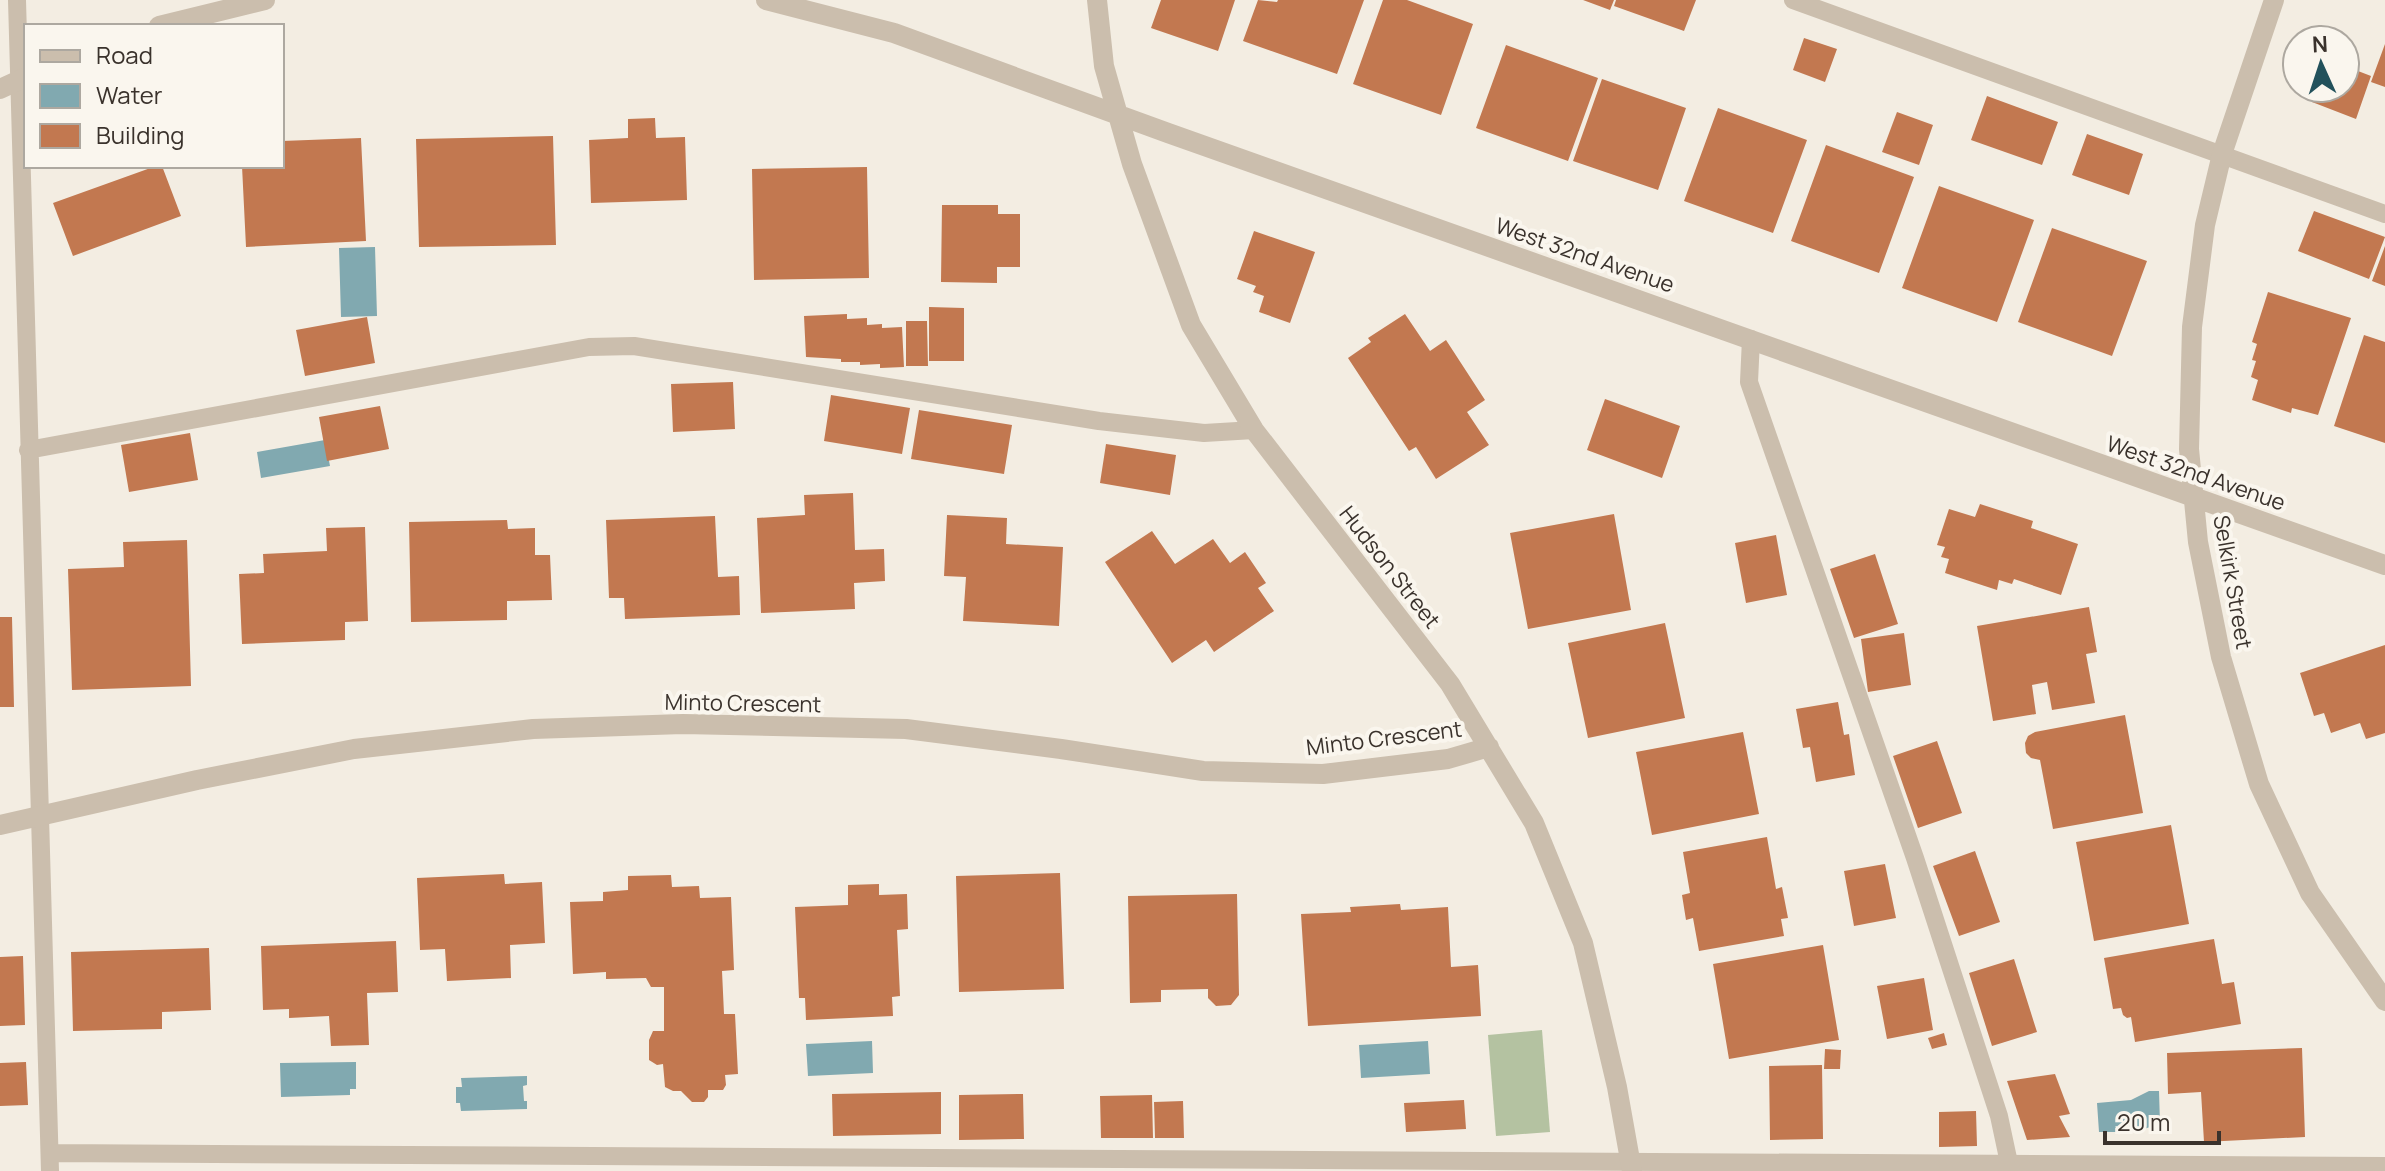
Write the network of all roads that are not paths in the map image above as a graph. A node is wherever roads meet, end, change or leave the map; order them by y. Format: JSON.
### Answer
{"nodes":[{"id":1,"x":17,"y":0,"type":"edge"},
{"id":2,"x":265,"y":0,"type":"edge"},
{"id":3,"x":766,"y":0,"type":"edge"},
{"id":4,"x":1097,"y":0,"type":"edge"},
{"id":5,"x":1793,"y":0,"type":"edge"},
{"id":6,"x":2274,"y":0,"type":"edge"},
{"id":7,"x":167,"y":24,"type":"edge"},
{"id":8,"x":23,"y":79,"type":"edge"},
{"id":9,"x":0,"y":89,"type":"edge"},
{"id":10,"x":1118,"y":115,"type":"junction"},
{"id":11,"x":24,"y":153,"type":"edge"},
{"id":12,"x":2222,"y":154,"type":"junction"},
{"id":13,"x":24,"y":168,"type":"edge"},
{"id":14,"x":2385,"y":214,"type":"edge"},
{"id":15,"x":1751,"y":339,"type":"junction"},
{"id":16,"x":1254,"y":430,"type":"junction"},
{"id":17,"x":28,"y":450,"type":"junction"},
{"id":18,"x":2194,"y":498,"type":"junction"},
{"id":19,"x":2385,"y":565,"type":"edge"},
{"id":20,"x":1489,"y":747,"type":"junction"},
{"id":21,"x":41,"y":816,"type":"junction"},
{"id":22,"x":0,"y":825,"type":"edge"},
{"id":23,"x":2385,"y":1001,"type":"edge"},
{"id":24,"x":50,"y":1162,"type":"edge"},
{"id":25,"x":2009,"y":1163,"type":"junction"},
{"id":26,"x":1632,"y":1166,"type":"edge"},
{"id":27,"x":2385,"y":1166,"type":"edge"}],
"edges":[{"from":1,"to":8,"type":"lane"},
{"from":2,"to":7,"type":"street"},
{"from":3,"to":10,"type":"street","name":"West 32nd Avenue"},
{"from":4,"to":10,"type":"street","name":"Hudson Street"},
{"from":5,"to":12,"type":"lane"},
{"from":6,"to":12,"type":"street","name":"Selkirk Street"},
{"from":8,"to":9,"type":"street"},
{"from":8,"to":11,"type":"lane"},
{"from":10,"to":15,"type":"street","name":"West 32nd Avenue"},
{"from":10,"to":16,"type":"street","name":"Hudson Street"},
{"from":12,"to":14,"type":"lane"},
{"from":12,"to":18,"type":"street","name":"Selkirk Street"},
{"from":13,"to":17,"type":"lane"},
{"from":15,"to":18,"type":"street","name":"West 32nd Avenue"},
{"from":15,"to":25,"type":"lane"},
{"from":16,"to":17,"type":"lane"},
{"from":16,"to":20,"type":"street","name":"Hudson Street"},
{"from":17,"to":21,"type":"lane"},
{"from":18,"to":19,"type":"street","name":"West 32nd Avenue"},
{"from":18,"to":23,"type":"street","name":"Selkirk Street"},
{"from":20,"to":21,"type":"street","name":"Minto Crescent"},
{"from":20,"to":26,"type":"street","name":"Hudson Street"},
{"from":21,"to":22,"type":"street","name":"Minto Crescent"},
{"from":21,"to":24,"type":"lane"},
{"from":24,"to":26,"type":"lane"},
{"from":25,"to":26,"type":"lane"},
{"from":25,"to":27,"type":"lane"}]}
